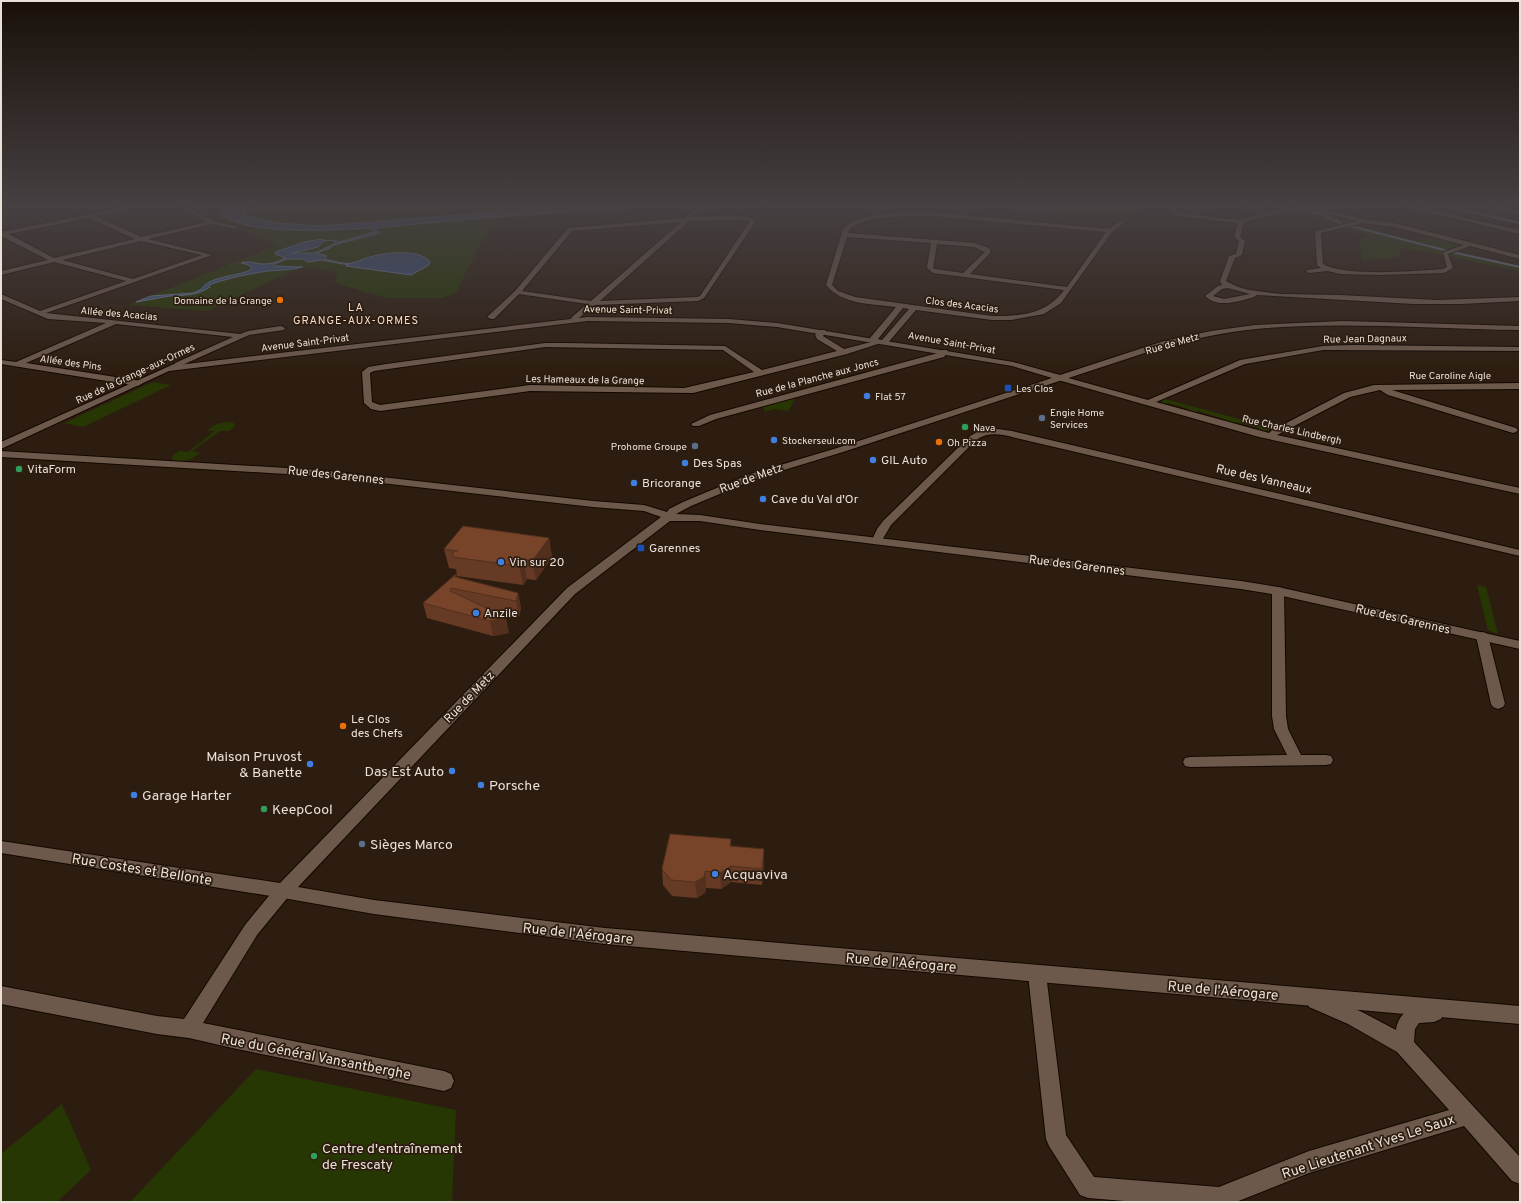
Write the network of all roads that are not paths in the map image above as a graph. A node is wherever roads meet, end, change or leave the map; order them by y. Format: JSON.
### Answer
{"nodes":[{"id":1,"x":45,"y":263,"type":"edge"},
{"id":2,"x":63,"y":263,"type":"edge"},
{"id":3,"x":188,"y":263,"type":"edge"},
{"id":4,"x":541,"y":263,"type":"edge"},
{"id":5,"x":638,"y":263,"type":"edge"},
{"id":6,"x":725,"y":263,"type":"edge"},
{"id":7,"x":835,"y":263,"type":"edge"},
{"id":8,"x":932,"y":263,"type":"edge"},
{"id":9,"x":977,"y":263,"type":"edge"},
{"id":10,"x":1087,"y":263,"type":"edge"},
{"id":11,"x":1229,"y":263,"type":"edge"},
{"id":12,"x":1320,"y":263,"type":"edge"},
{"id":13,"x":1448,"y":263,"type":"edge"},
{"id":14,"x":1325,"y":270,"type":"junction"},
{"id":15,"x":1309,"y":271,"type":"dead end"},
{"id":16,"x":1,"y":273,"type":"edge"},
{"id":17,"x":964,"y":276,"type":"junction"},
{"id":18,"x":134,"y":281,"type":"junction"},
{"id":19,"x":1228,"y":286,"type":"junction"},
{"id":20,"x":1068,"y":289,"type":"junction"},
{"id":21,"x":517,"y":292,"type":"junction"},
{"id":22,"x":1255,"y":293,"type":"junction"},
{"id":23,"x":1,"y":296,"type":"edge"},
{"id":24,"x":1520,"y":299,"type":"edge"},
{"id":25,"x":593,"y":303,"type":"junction"},
{"id":26,"x":902,"y":306,"type":"junction"},
{"id":27,"x":914,"y":308,"type":"junction"},
{"id":28,"x":40,"y":313,"type":"junction"},
{"id":29,"x":491,"y":316,"type":"dead end"},
{"id":30,"x":575,"y":319,"type":"junction"},
{"id":31,"x":116,"y":322,"type":"junction"},
{"id":32,"x":280,"y":328,"type":"dead end"},
{"id":33,"x":1520,"y":328,"type":"edge"},
{"id":34,"x":822,"y":332,"type":"junction"},
{"id":35,"x":240,"y":336,"type":"junction"},
{"id":36,"x":878,"y":341,"type":"junction"},
{"id":37,"x":1520,"y":349,"type":"edge"},
{"id":38,"x":844,"y":352,"type":"junction"},
{"id":39,"x":944,"y":352,"type":"junction"},
{"id":40,"x":1,"y":362,"type":"edge"},
{"id":41,"x":178,"y":364,"type":"junction"},
{"id":42,"x":15,"y":365,"type":"junction"},
{"id":43,"x":193,"y":367,"type":"junction"},
{"id":44,"x":168,"y":369,"type":"junction"},
{"id":45,"x":356,"y":371,"type":"dead end"},
{"id":46,"x":366,"y":372,"type":"junction"},
{"id":47,"x":761,"y":372,"type":"junction"},
{"id":48,"x":1061,"y":378,"type":"junction"},
{"id":49,"x":138,"y":383,"type":"junction"},
{"id":50,"x":1520,"y":386,"type":"edge"},
{"id":51,"x":1381,"y":387,"type":"junction"},
{"id":52,"x":1149,"y":403,"type":"junction"},
{"id":53,"x":696,"y":424,"type":"dead end"},
{"id":54,"x":1513,"y":430,"type":"dead end"},
{"id":55,"x":1272,"y":437,"type":"junction"},
{"id":56,"x":1,"y":446,"type":"edge"},
{"id":57,"x":1,"y":454,"type":"edge"},
{"id":58,"x":1520,"y":491,"type":"edge"},
{"id":59,"x":668,"y":517,"type":"junction"},
{"id":60,"x":877,"y":540,"type":"junction"},
{"id":61,"x":1520,"y":553,"type":"edge"},
{"id":62,"x":1278,"y":591,"type":"junction"},
{"id":63,"x":1482,"y":636,"type":"junction"},
{"id":64,"x":1520,"y":645,"type":"edge"},
{"id":65,"x":1498,"y":704,"type":"dead end"},
{"id":66,"x":1326,"y":760,"type":"dead end"},
{"id":67,"x":1297,"y":761,"type":"junction"},
{"id":68,"x":1190,"y":762,"type":"dead end"},
{"id":69,"x":1,"y":848,"type":"edge"},
{"id":70,"x":284,"y":891,"type":"junction"},
{"id":71,"x":1037,"y":974,"type":"junction"},
{"id":72,"x":1,"y":995,"type":"edge"},
{"id":73,"x":1308,"y":997,"type":"junction"},
{"id":74,"x":1458,"y":1010,"type":"junction"},
{"id":75,"x":1520,"y":1015,"type":"edge"},
{"id":76,"x":189,"y":1029,"type":"junction"},
{"id":77,"x":1404,"y":1045,"type":"junction"},
{"id":78,"x":444,"y":1081,"type":"dead end"},
{"id":79,"x":1468,"y":1114,"type":"junction"},
{"id":80,"x":1520,"y":1173,"type":"edge"}],
"edges":[{"from":1,"to":16,"type":"street"},
{"from":2,"to":18,"type":"street"},
{"from":3,"to":18,"type":"street"},
{"from":4,"to":21,"type":"street"},
{"from":5,"to":25,"type":"street"},
{"from":6,"to":25,"type":"street"},
{"from":7,"to":26,"type":"street","name":"Clos des Acacias"},
{"from":8,"to":17,"type":"street"},
{"from":9,"to":17,"type":"street"},
{"from":10,"to":20,"type":"street","name":"Clos des Acacias"},
{"from":11,"to":19,"type":"street"},
{"from":12,"to":14,"type":"street"},
{"from":13,"to":14,"type":"street"},
{"from":14,"to":15,"type":"street"},
{"from":17,"to":20,"type":"street"},
{"from":18,"to":28,"type":"street"},
{"from":19,"to":22,"type":"street"},
{"from":19,"to":22,"type":"street"},
{"from":20,"to":27,"type":"street","name":"Clos des Acacias"},
{"from":21,"to":25,"type":"street"},
{"from":21,"to":29,"type":"street"},
{"from":22,"to":24,"type":"street"},
{"from":23,"to":28,"type":"street","name":"Allée des Acacias"},
{"from":25,"to":30,"type":"street"},
{"from":26,"to":27,"type":"street","name":"Clos des Acacias"},
{"from":26,"to":36,"type":"street"},
{"from":27,"to":36,"type":"street","name":"Clos des Acacias"},
{"from":28,"to":31,"type":"street","name":"Allée des Acacias"},
{"from":30,"to":34,"type":"street","name":"Avenue Saint-Privat"},
{"from":30,"to":43,"type":"street","name":"Avenue Saint-Privat"},
{"from":31,"to":35,"type":"street","name":"Allée des Acacias"},
{"from":31,"to":42,"type":"street"},
{"from":32,"to":35,"type":"street","name":"Rue de la Grange-aux-Ormes"},
{"from":33,"to":48,"type":"street","name":"Rue de Metz"},
{"from":34,"to":36,"type":"street","name":"Avenue Saint-Privat"},
{"from":34,"to":38,"type":"street"},
{"from":35,"to":41,"type":"street","name":"Rue de la Grange-aux-Ormes"},
{"from":36,"to":38,"type":"street","name":"Les Hameaux de la Grange"},
{"from":36,"to":39,"type":"street","name":"Avenue Saint-Privat"},
{"from":37,"to":52,"type":"street","name":"Rue Jean Dagnaux"},
{"from":38,"to":47,"type":"street","name":"Les Hameaux de la Grange"},
{"from":39,"to":48,"type":"street","name":"Avenue Saint-Privat"},
{"from":39,"to":53,"type":"street","name":"Rue de la Planche aux Joncs"},
{"from":40,"to":42,"type":"street","name":"Allée des Pins"},
{"from":41,"to":43,"type":"street","name":"Avenue Saint-Privat"},
{"from":41,"to":44,"type":"street","name":"Rue de la Grange-aux-Ormes"},
{"from":42,"to":49,"type":"street","name":"Allée des Pins"},
{"from":43,"to":44,"type":"street","name":"Avenue Saint-Privat"},
{"from":44,"to":49,"type":"street","name":"Rue de la Grange-aux-Ormes"},
{"from":45,"to":46,"type":"street"},
{"from":46,"to":47,"type":"street"},
{"from":46,"to":47,"type":"street","name":"Les Hameaux de la Grange"},
{"from":48,"to":52,"type":"street","name":"Rue Charles Lindbergh"},
{"from":48,"to":59,"type":"street","name":"Rue de Metz"},
{"from":49,"to":56,"type":"street","name":"Rue de la Grange-aux-Ormes"},
{"from":50,"to":51,"type":"street","name":"Rue Caroline Aigle"},
{"from":51,"to":54,"type":"street","name":"Rue Caroline Aigle"},
{"from":51,"to":55,"type":"street","name":"Rue Caroline Aigle"},
{"from":52,"to":55,"type":"street","name":"Rue Charles Lindbergh"},
{"from":55,"to":58,"type":"street","name":"Rue Charles Lindbergh"},
{"from":57,"to":59,"type":"street","name":"Rue des Garennes"},
{"from":59,"to":60,"type":"street","name":"Rue des Garennes"},
{"from":59,"to":70,"type":"street","name":"Rue de Metz"},
{"from":60,"to":61,"type":"street","name":"Rue des Vanneaux"},
{"from":60,"to":62,"type":"street","name":"Rue des Garennes"},
{"from":62,"to":63,"type":"street","name":"Rue des Garennes"},
{"from":62,"to":67,"type":"street"},
{"from":63,"to":64,"type":"street","name":"Rue des Garennes"},
{"from":63,"to":65,"type":"street"},
{"from":66,"to":67,"type":"street"},
{"from":67,"to":68,"type":"street"},
{"from":69,"to":70,"type":"street","name":"Rue Costes et Bellonte"},
{"from":70,"to":71,"type":"street","name":"Rue de l'Aérogare"},
{"from":70,"to":76,"type":"street"},
{"from":71,"to":73,"type":"street","name":"Rue de l'Aérogare"},
{"from":71,"to":79,"type":"street","name":"Rue Lieutenant Yves Le Saux"},
{"from":72,"to":76,"type":"street","name":"Rue du Général Vansantberghe"},
{"from":73,"to":74,"type":"street","name":"Rue de l'Aérogare"},
{"from":73,"to":77,"type":"street"},
{"from":74,"to":75,"type":"street","name":"Rue de l'Aérogare"},
{"from":74,"to":77,"type":"street"},
{"from":76,"to":78,"type":"street","name":"Rue du Général Vansantberghe"},
{"from":77,"to":79,"type":"street"},
{"from":79,"to":80,"type":"street"}]}
